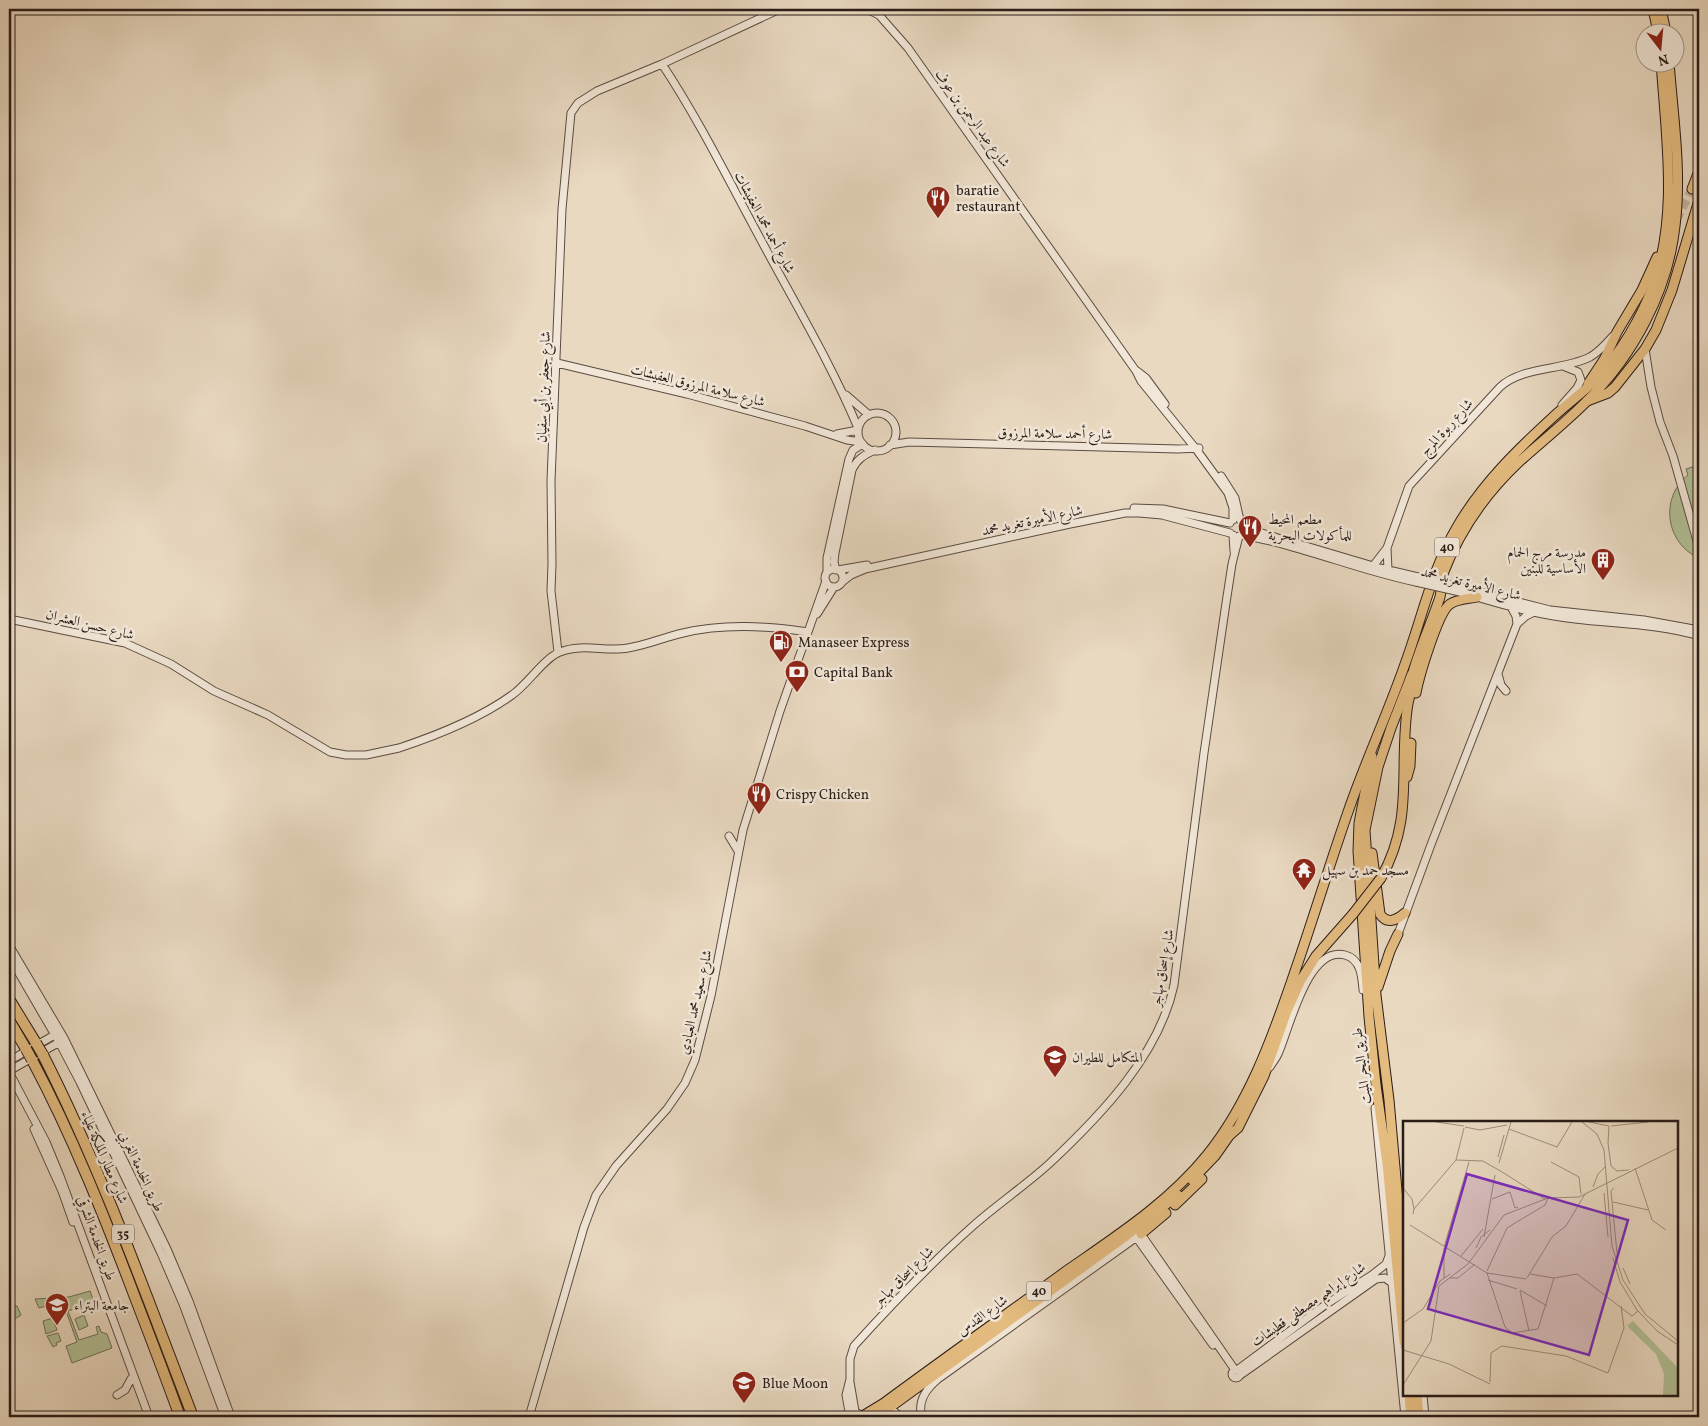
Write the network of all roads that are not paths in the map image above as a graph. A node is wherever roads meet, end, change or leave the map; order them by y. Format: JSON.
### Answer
{"nodes":[{"id":1,"x":780,"y":9,"type":"edge"},
{"id":2,"x":868,"y":9,"type":"edge"},
{"id":3,"x":1653,"y":9,"type":"edge"},
{"id":4,"x":1661,"y":9,"type":"edge"},
{"id":5,"x":1656,"y":22,"type":"edge"},
{"id":6,"x":1664,"y":22,"type":"edge"},
{"id":7,"x":662,"y":64,"type":"junction"},
{"id":8,"x":1662,"y":72,"type":"edge"},
{"id":9,"x":1670,"y":72,"type":"edge"},
{"id":10,"x":1699,"y":171,"type":"edge"},
{"id":11,"x":1692,"y":189,"type":"tunnel mouth"},
{"id":12,"x":1699,"y":200,"type":"edge"},
{"id":13,"x":1657,"y":257,"type":"dead end"},
{"id":14,"x":1617,"y":332,"type":"junction"},
{"id":15,"x":1644,"y":349,"type":"junction"},
{"id":16,"x":557,"y":364,"type":"junction"},
{"id":17,"x":1562,"y":366,"type":"junction"},
{"id":18,"x":1587,"y":386,"type":"junction"},
{"id":19,"x":844,"y":393,"type":"junction"},
{"id":20,"x":1587,"y":401,"type":"junction"},
{"id":21,"x":869,"y":415,"type":"junction"},
{"id":22,"x":1554,"y":416,"type":"junction"},
{"id":23,"x":858,"y":429,"type":"junction"},
{"id":24,"x":896,"y":432,"type":"junction"},
{"id":25,"x":831,"y":434,"type":"junction"},
{"id":26,"x":909,"y":442,"type":"junction"},
{"id":27,"x":862,"y":443,"type":"junction"},
{"id":28,"x":890,"y":445,"type":"junction"},
{"id":29,"x":1198,"y":448,"type":"junction"},
{"id":30,"x":875,"y":450,"type":"junction"},
{"id":31,"x":1234,"y":521,"type":"junction"},
{"id":32,"x":1246,"y":528,"type":"junction"},
{"id":33,"x":1236,"y":535,"type":"junction"},
{"id":34,"x":1387,"y":548,"type":"junction"},
{"id":35,"x":1699,"y":548,"type":"edge"},
{"id":36,"x":1373,"y":566,"type":"junction"},
{"id":37,"x":837,"y":570,"type":"junction"},
{"id":38,"x":1388,"y":570,"type":"junction"},
{"id":39,"x":827,"y":572,"type":"junction"},
{"id":40,"x":1417,"y":579,"type":"junction"},
{"id":41,"x":826,"y":581,"type":"junction"},
{"id":42,"x":842,"y":582,"type":"junction"},
{"id":43,"x":834,"y":586,"type":"junction"},
{"id":44,"x":1460,"y":590,"type":"junction"},
{"id":45,"x":1476,"y":597,"type":"junction"},
{"id":46,"x":1510,"y":605,"type":"junction"},
{"id":47,"x":1534,"y":612,"type":"junction"},
{"id":48,"x":9,"y":619,"type":"edge"},
{"id":49,"x":811,"y":623,"type":"junction"},
{"id":50,"x":1518,"y":624,"type":"junction"},
{"id":51,"x":1699,"y":630,"type":"edge"},
{"id":52,"x":808,"y":632,"type":"junction"},
{"id":53,"x":1699,"y":636,"type":"edge"},
{"id":54,"x":558,"y":652,"type":"junction"},
{"id":55,"x":1413,"y":671,"type":"junction"},
{"id":56,"x":1498,"y":674,"type":"junction"},
{"id":57,"x":1506,"y":691,"type":"dead end"},
{"id":58,"x":1373,"y":748,"type":"junction"},
{"id":59,"x":1405,"y":782,"type":"junction"},
{"id":60,"x":1368,"y":818,"type":"junction"},
{"id":61,"x":729,"y":836,"type":"dead end"},
{"id":62,"x":738,"y":851,"type":"junction"},
{"id":63,"x":1405,"y":914,"type":"junction"},
{"id":64,"x":1363,"y":922,"type":"junction"},
{"id":65,"x":1372,"y":930,"type":"junction"},
{"id":66,"x":1398,"y":934,"type":"joint"},
{"id":67,"x":9,"y":946,"type":"edge"},
{"id":68,"x":9,"y":956,"type":"edge"},
{"id":69,"x":1376,"y":995,"type":"junction"},
{"id":70,"x":9,"y":999,"type":"edge"},
{"id":71,"x":9,"y":1020,"type":"edge"},
{"id":72,"x":60,"y":1037,"type":"junction"},
{"id":73,"x":9,"y":1062,"type":"edge"},
{"id":74,"x":9,"y":1072,"type":"edge"},
{"id":75,"x":1264,"y":1076,"type":"junction"},
{"id":76,"x":9,"y":1082,"type":"edge"},
{"id":77,"x":1238,"y":1128,"type":"junction"},
{"id":78,"x":1211,"y":1155,"type":"junction"},
{"id":79,"x":1138,"y":1236,"type":"junction"},
{"id":80,"x":1403,"y":1243,"type":"edge"},
{"id":81,"x":1390,"y":1256,"type":"junction"},
{"id":82,"x":1392,"y":1283,"type":"junction"},
{"id":83,"x":1403,"y":1332,"type":"edge"},
{"id":84,"x":1236,"y":1372,"type":"junction"},
{"id":85,"x":850,"y":1379,"type":"junction"},
{"id":86,"x":130,"y":1380,"type":"junction"},
{"id":87,"x":117,"y":1395,"type":"dead end"},
{"id":88,"x":1409,"y":1396,"type":"edge"},
{"id":89,"x":1417,"y":1396,"type":"edge"},
{"id":90,"x":1422,"y":1396,"type":"edge"},
{"id":91,"x":884,"y":1409,"type":"edge"},
{"id":92,"x":145,"y":1417,"type":"edge"},
{"id":93,"x":149,"y":1417,"type":"edge"},
{"id":94,"x":180,"y":1417,"type":"edge"},
{"id":95,"x":193,"y":1417,"type":"edge"},
{"id":96,"x":225,"y":1417,"type":"edge"},
{"id":97,"x":231,"y":1417,"type":"edge"},
{"id":98,"x":529,"y":1417,"type":"edge"},
{"id":99,"x":850,"y":1417,"type":"edge"},
{"id":100,"x":861,"y":1417,"type":"edge"},
{"id":101,"x":873,"y":1417,"type":"edge"},
{"id":102,"x":901,"y":1417,"type":"edge"},
{"id":103,"x":922,"y":1417,"type":"edge"},
{"id":104,"x":1405,"y":1417,"type":"edge"},
{"id":105,"x":1411,"y":1417,"type":"edge"},
{"id":106,"x":1419,"y":1417,"type":"edge"},
{"id":107,"x":1425,"y":1417,"type":"edge"}],
"edges":[{"from":1,"to":7,"type":"street"},
{"from":2,"to":29,"type":"street","name":"شارع عبد الرحمن بن عوف"},
{"from":3,"to":5,"type":"main road"},
{"from":4,"to":6,"type":"main road"},
{"from":7,"to":16,"type":"street","name":"شارع جعفر بن أبي سفيان"},
{"from":7,"to":19,"type":"street","name":"شارع أحمد محمد العفيشات"},
{"from":8,"to":18,"type":"main road","number":"40"},
{"from":9,"to":20,"type":"main road","number":"40"},
{"from":10,"to":11,"type":"main road"},
{"from":12,"to":15,"type":"main road"},
{"from":13,"to":14,"type":"main road"},
{"from":14,"to":17,"type":"street","name":"شارع ربوة المرج"},
{"from":14,"to":18,"type":"main road"},
{"from":15,"to":20,"type":"main road"},
{"from":15,"to":35,"type":"street"},
{"from":16,"to":25,"type":"street","name":"شارع سلامة المرزوق العفيشات"},
{"from":16,"to":54,"type":"street","name":"شارع جعفر بن أبي سفيان"},
{"from":17,"to":22,"type":"street"},
{"from":17,"to":34,"type":"street","name":"شارع ربوة المرج"},
{"from":18,"to":22,"type":"main road","number":"40"},
{"from":19,"to":21,"type":"street","name":"شارع أحمد محمد العفيشات"},
{"from":19,"to":23,"type":"street","name":"شارع أحمد محمد العفيشات"},
{"from":20,"to":55,"type":"main road","number":"40"},
{"from":21,"to":23,"type":"street"},
{"from":21,"to":24,"type":"street"},
{"from":22,"to":58,"type":"main road","number":"40"},
{"from":23,"to":25,"type":"street","name":"شارع سلامة المرزوق العفيشات"},
{"from":23,"to":27,"type":"street"},
{"from":24,"to":26,"type":"street"},
{"from":24,"to":28,"type":"street"},
{"from":25,"to":27,"type":"street","name":"شارع سلامة المرزوق العفيشات"},
{"from":26,"to":28,"type":"street","name":"شارع أحمد سلامة المرزوق"},
{"from":26,"to":29,"type":"street","name":"شارع أحمد سلامة المرزوق"},
{"from":27,"to":30,"type":"street"},
{"from":27,"to":39,"type":"street"},
{"from":28,"to":30,"type":"street"},
{"from":29,"to":31,"type":"street","name":"شارع عبد الرحمن بن عوف"},
{"from":30,"to":37,"type":"street"},
{"from":31,"to":32,"type":"street"},
{"from":31,"to":33,"type":"street","name":"شارع عبد الرحمن بن عوف"},
{"from":31,"to":37,"type":"street","name":"شارع الأميرة تغريد محمد"},
{"from":32,"to":33,"type":"street"},
{"from":32,"to":36,"type":"street","name":"شارع الأميرة تغريد محمد"},
{"from":33,"to":40,"type":"street","name":"شارع الأميرة تغريد محمد"},
{"from":33,"to":42,"type":"street","name":"شارع الأميرة تغريد محمد"},
{"from":33,"to":85,"type":"street","name":"شارع إسحاق مهاجر"},
{"from":34,"to":36,"type":"street","name":"شارع ربوة المرج"},
{"from":34,"to":38,"type":"street","name":"شارع ربوة المرج"},
{"from":36,"to":38,"type":"street","name":"شارع الأميرة تغريد محمد"},
{"from":37,"to":39,"type":"street"},
{"from":37,"to":42,"type":"street"},
{"from":38,"to":40,"type":"street","name":"شارع الأميرة تغريد محمد"},
{"from":39,"to":41,"type":"street"},
{"from":40,"to":44,"type":"street","name":"شارع الأميرة تغريد محمد","bridge":true},
{"from":41,"to":43,"type":"street"},
{"from":41,"to":49,"type":"street","name":"شارع سعيد محمد العبادي"},
{"from":42,"to":43,"type":"street"},
{"from":43,"to":49,"type":"street","name":"شارع سعيد محمد العبادي"},
{"from":44,"to":45,"type":"street","name":"شارع الأميرة تغريد محمد"},
{"from":44,"to":51,"type":"street","name":"شارع الأميرة تغريد محمد"},
{"from":45,"to":46,"type":"street","name":"شارع الأميرة تغريد محمد"},
{"from":45,"to":59,"type":"main road"},
{"from":46,"to":47,"type":"street","name":"شارع الأميرة تغريد محمد"},
{"from":46,"to":50,"type":"street"},
{"from":47,"to":50,"type":"street"},
{"from":47,"to":53,"type":"street","name":"شارع الأميرة تغريد محمد"},
{"from":48,"to":54,"type":"street","name":"شارع حسن العشران"},
{"from":49,"to":52,"type":"street","name":"شارع سعيد محمد العبادي"},
{"from":50,"to":56,"type":"street"},
{"from":52,"to":54,"type":"street"},
{"from":52,"to":62,"type":"street","name":"شارع سعيد محمد العبادي"},
{"from":55,"to":59,"type":"main road","number":"40"},
{"from":55,"to":60,"type":"main road"},
{"from":56,"to":57,"type":"street"},
{"from":56,"to":63,"type":"street"},
{"from":58,"to":64,"type":"main road","name":"طريق البحر الميت"},
{"from":58,"to":78,"type":"main road","number":"40"},
{"from":59,"to":75,"type":"main road","number":"40","bridge":true},
{"from":60,"to":63,"type":"main road"},
{"from":60,"to":65,"type":"main road"},
{"from":61,"to":62,"type":"street"},
{"from":62,"to":98,"type":"street","name":"شارع سعيد محمد العبادي"},
{"from":63,"to":66,"type":"street"},
{"from":64,"to":65,"type":"main road"},
{"from":64,"to":83,"type":"main road","name":"طريق البحر الميت"},
{"from":65,"to":69,"type":"main road"},
{"from":66,"to":69,"type":"main road"},
{"from":67,"to":72,"type":"street","name":"طريق الخدمة الغربي"},
{"from":68,"to":72,"type":"street","name":"طريق الخدمة الغربي"},
{"from":69,"to":80,"type":"main road"},
{"from":70,"to":95,"type":"highway","name":"شارع مطار الملكة علياء","number":"35","bridge":true},
{"from":71,"to":94,"type":"highway","name":"شارع مطار الملكة علياء","number":"35","bridge":true},
{"from":72,"to":73,"type":"street"},
{"from":72,"to":74,"type":"street"},
{"from":72,"to":96,"type":"street","name":"طريق الخدمة الغربي"},
{"from":72,"to":97,"type":"street","name":"طريق الخدمة الغربي"},
{"from":74,"to":93,"type":"street","name":"طريق الخدمة الشرقي"},
{"from":75,"to":77,"type":"main road","number":"40"},
{"from":75,"to":81,"type":"street"},
{"from":76,"to":86,"type":"street","name":"طريق الخدمة الشرقي"},
{"from":77,"to":78,"type":"main road","number":"40"},
{"from":77,"to":79,"type":"main road"},
{"from":78,"to":91,"type":"main road","name":"شارع القدس","number":"40"},
{"from":79,"to":84,"type":"street"},
{"from":79,"to":103,"type":"street"},
{"from":81,"to":82,"type":"street"},
{"from":81,"to":84,"type":"street","name":"شارع إبراهيم مصطفى قطيشات"},
{"from":82,"to":84,"type":"street","name":"شارع إبراهيم مصطفى قطيشات"},
{"from":82,"to":104,"type":"street"},
{"from":85,"to":99,"type":"street","name":"شارع إسحاق مهاجر"},
{"from":85,"to":100,"type":"street","name":"شارع إسحاق مهاجر"},
{"from":86,"to":87,"type":"street"},
{"from":86,"to":92,"type":"street","name":"طريق الخدمة الشرقي"},
{"from":88,"to":105,"type":"main road"},
{"from":89,"to":106,"type":"main road"},
{"from":90,"to":107,"type":"street"},
{"from":91,"to":100,"type":"main road","name":"شارع القدس","number":"40"},
{"from":91,"to":101,"type":"main road","name":"شارع القدس","number":"40"},
{"from":91,"to":102,"type":"street"}]}
